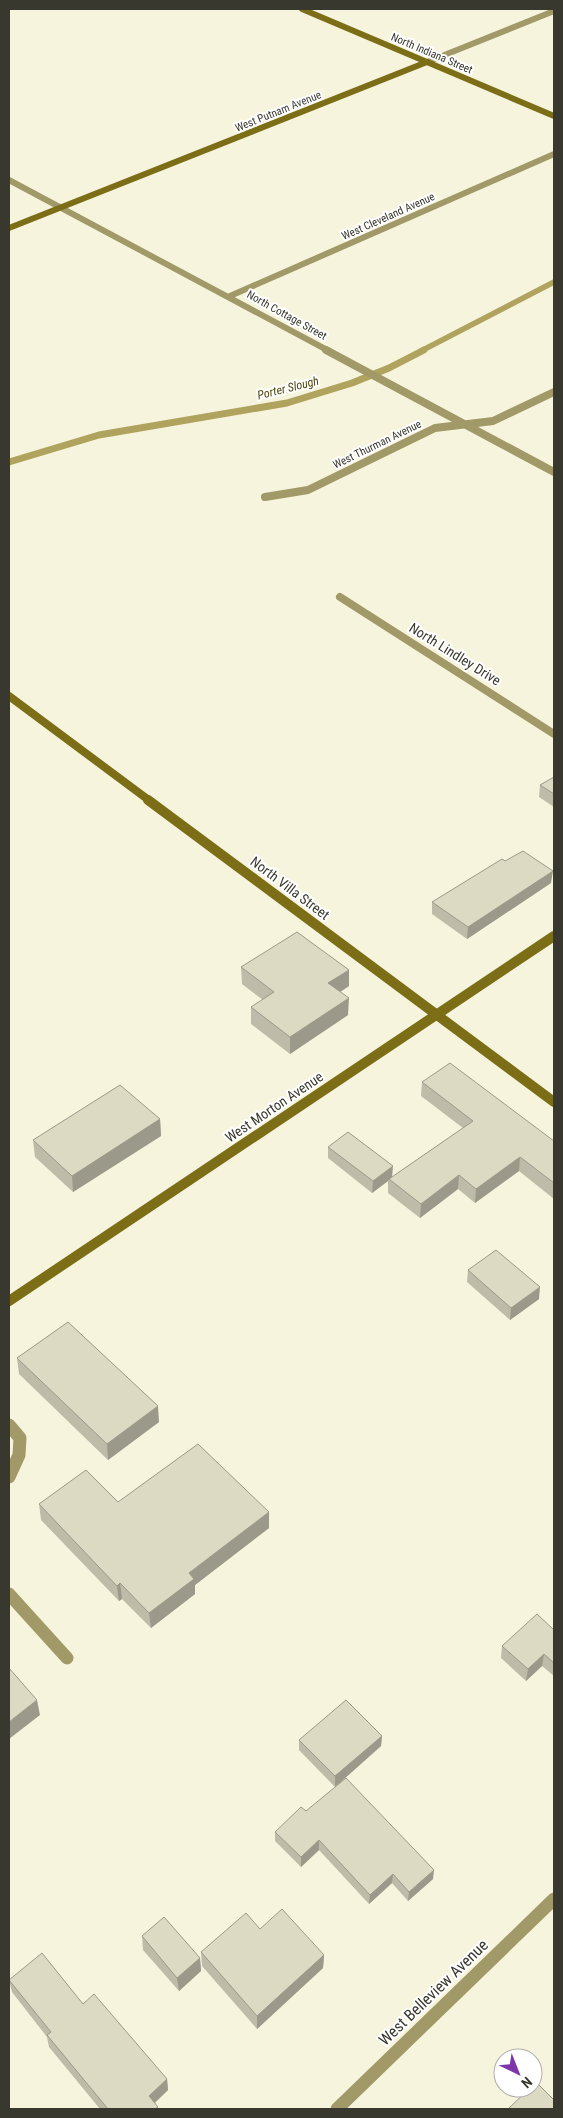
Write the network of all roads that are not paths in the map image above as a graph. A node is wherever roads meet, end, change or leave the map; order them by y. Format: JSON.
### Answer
{"nodes":[{"id":1,"x":302,"y":9,"type":"edge"},
{"id":2,"x":554,"y":11,"type":"edge"},
{"id":3,"x":427,"y":62,"type":"junction"},
{"id":4,"x":554,"y":116,"type":"edge"},
{"id":5,"x":554,"y":154,"type":"edge"},
{"id":6,"x":9,"y":180,"type":"edge"},
{"id":7,"x":60,"y":207,"type":"junction"},
{"id":8,"x":9,"y":228,"type":"edge"},
{"id":9,"x":230,"y":296,"type":"junction"},
{"id":10,"x":554,"y":392,"type":"edge"},
{"id":11,"x":465,"y":423,"type":"junction"},
{"id":12,"x":554,"y":472,"type":"edge"},
{"id":13,"x":264,"y":497,"type":"dead end"},
{"id":14,"x":340,"y":597,"type":"dead end"},
{"id":15,"x":9,"y":696,"type":"edge"},
{"id":16,"x":554,"y":734,"type":"edge"},
{"id":17,"x":554,"y":936,"type":"edge"},
{"id":18,"x":436,"y":1015,"type":"junction"},
{"id":19,"x":554,"y":1102,"type":"edge"},
{"id":20,"x":9,"y":1301,"type":"edge"},
{"id":21,"x":9,"y":1425,"type":"edge"},
{"id":22,"x":9,"y":1477,"type":"edge"},
{"id":23,"x":9,"y":1594,"type":"edge"},
{"id":24,"x":67,"y":1658,"type":"dead end"},
{"id":25,"x":554,"y":1899,"type":"edge"},
{"id":26,"x":337,"y":2109,"type":"edge"}],
"edges":[{"from":1,"to":3,"type":"street","name":"North Indiana Street"},
{"from":2,"to":3,"type":"street","name":"West Putnam Avenue"},
{"from":3,"to":4,"type":"street","name":"North Indiana Street"},
{"from":3,"to":7,"type":"street","name":"West Putnam Avenue"},
{"from":5,"to":9,"type":"street","name":"West Cleveland Avenue"},
{"from":6,"to":7,"type":"street","name":"North Cottage Street"},
{"from":7,"to":8,"type":"street","name":"West Putnam Avenue"},
{"from":7,"to":9,"type":"street","name":"North Cottage Street"},
{"from":9,"to":11,"type":"street","name":"North Cottage Street"},
{"from":10,"to":11,"type":"street","name":"West Thurman Avenue"},
{"from":11,"to":12,"type":"street","name":"North Cottage Street"},
{"from":11,"to":13,"type":"street","name":"West Thurman Avenue"},
{"from":14,"to":16,"type":"street","name":"North Lindley Drive"},
{"from":15,"to":18,"type":"street","name":"North Villa Street"},
{"from":17,"to":18,"type":"street","name":"West Morton Avenue"},
{"from":18,"to":19,"type":"street","name":"North Villa Street"},
{"from":18,"to":20,"type":"street","name":"West Morton Avenue"},
{"from":21,"to":22,"type":"street"},
{"from":23,"to":24,"type":"street"},
{"from":25,"to":26,"type":"street","name":"West Belleview Avenue"}]}
